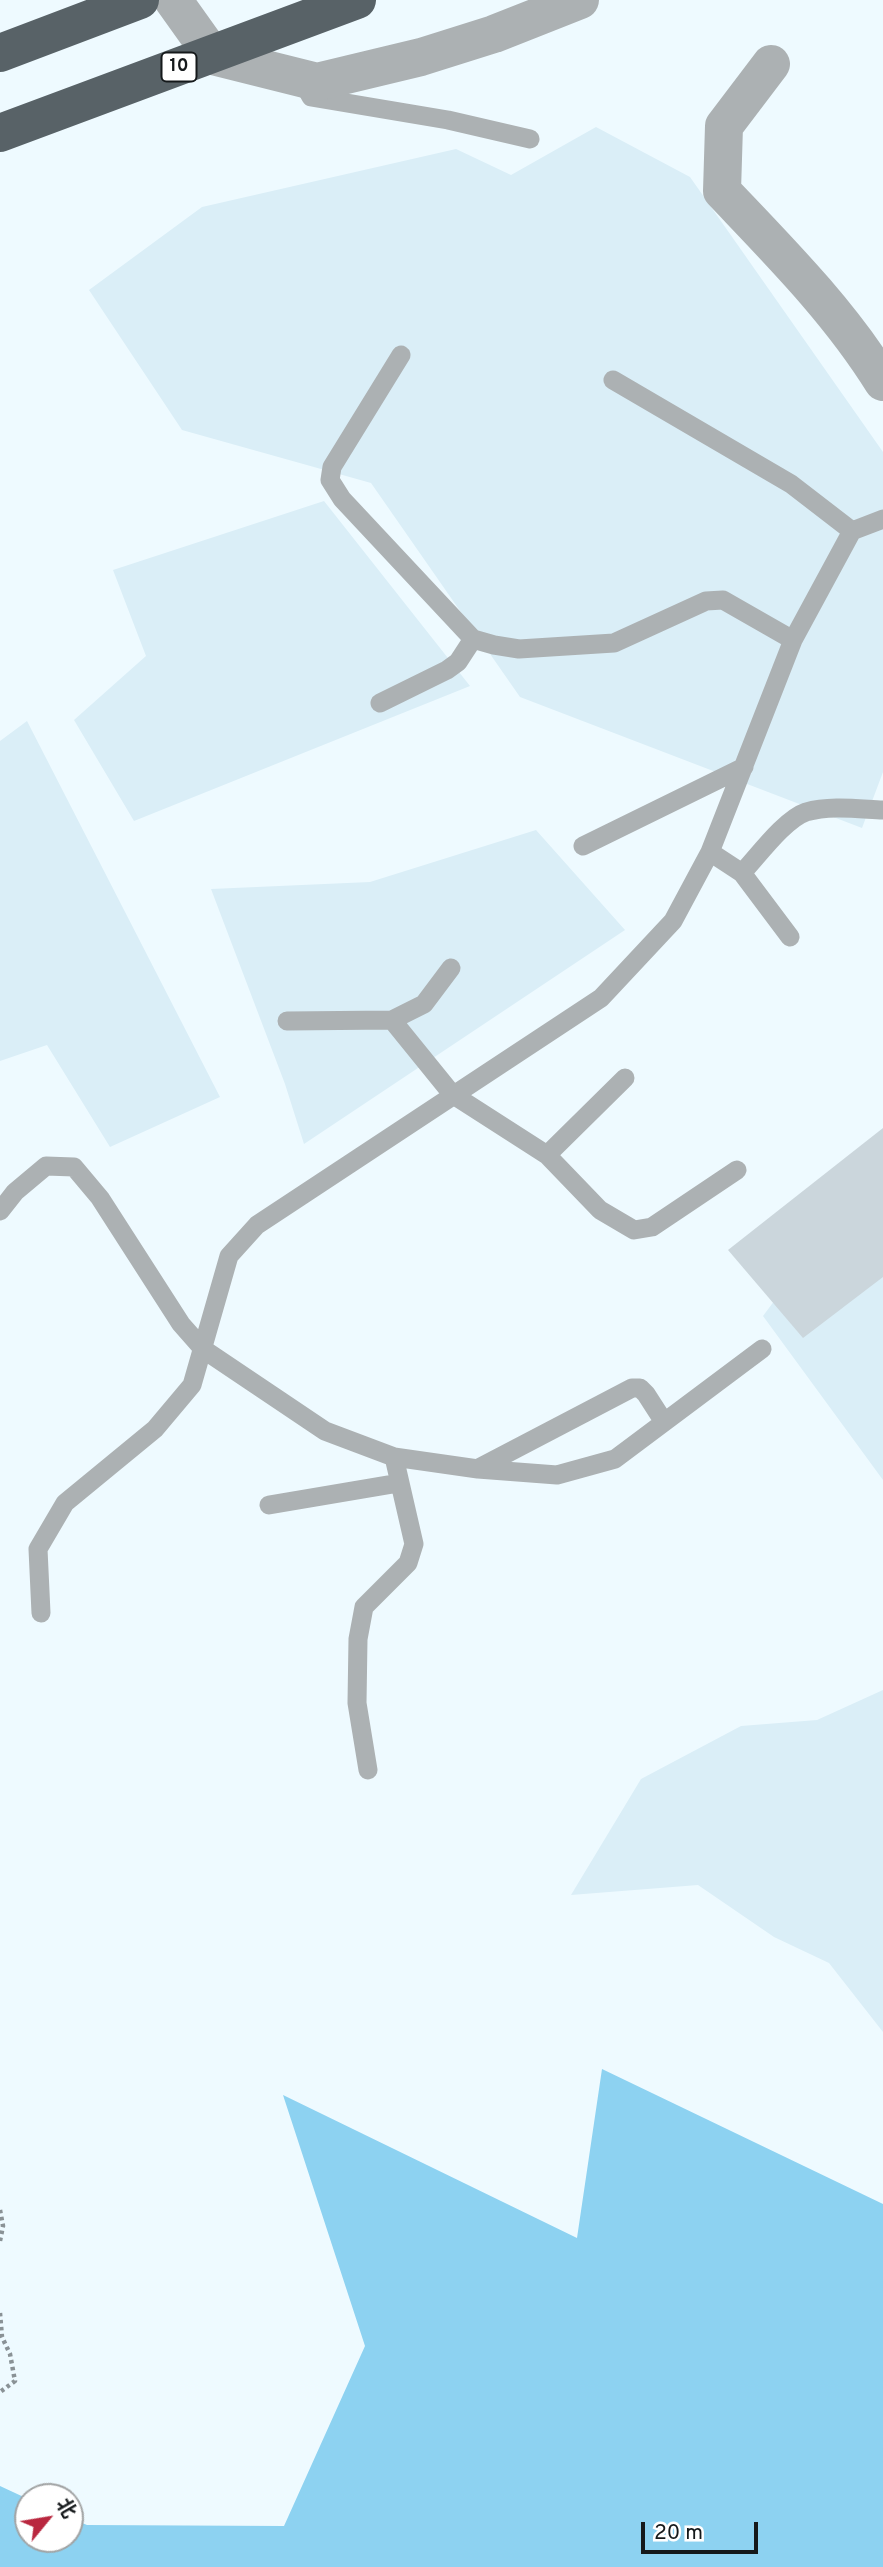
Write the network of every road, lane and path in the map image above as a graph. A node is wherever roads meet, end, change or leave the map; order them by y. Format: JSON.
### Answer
{"nodes":[{"id":1,"x":139,"y":0,"type":"edge"},
{"id":2,"x":173,"y":0,"type":"edge"},
{"id":3,"x":357,"y":0,"type":"edge"},
{"id":4,"x":580,"y":0,"type":"edge"},
{"id":5,"x":0,"y":53,"type":"edge"},
{"id":6,"x":771,"y":64,"type":"dead end"},
{"id":7,"x":300,"y":78,"type":"junction"},
{"id":8,"x":0,"y":133,"type":"edge"},
{"id":9,"x":530,"y":139,"type":"dead end"},
{"id":10,"x":401,"y":355,"type":"dead end"},
{"id":11,"x":613,"y":380,"type":"dead end"},
{"id":12,"x":883,"y":382,"type":"edge"},
{"id":13,"x":883,"y":519,"type":"edge"},
{"id":14,"x":852,"y":531,"type":"junction"},
{"id":15,"x":473,"y":639,"type":"junction"},
{"id":16,"x":793,"y":640,"type":"junction"},
{"id":17,"x":380,"y":703,"type":"dead end"},
{"id":18,"x":744,"y":767,"type":"junction"},
{"id":19,"x":883,"y":810,"type":"edge"},
{"id":20,"x":583,"y":846,"type":"dead end"},
{"id":21,"x":710,"y":852,"type":"junction"},
{"id":22,"x":742,"y":873,"type":"junction"},
{"id":23,"x":790,"y":937,"type":"dead end"},
{"id":24,"x":451,"y":968,"type":"dead end"},
{"id":25,"x":392,"y":1020,"type":"junction"},
{"id":26,"x":286,"y":1021,"type":"dead end"},
{"id":27,"x":625,"y":1078,"type":"dead end"},
{"id":28,"x":452,"y":1094,"type":"junction"},
{"id":29,"x":547,"y":1155,"type":"junction"},
{"id":30,"x":737,"y":1170,"type":"dead end"},
{"id":31,"x":0,"y":1211,"type":"edge"},
{"id":32,"x":203,"y":1349,"type":"junction"},
{"id":33,"x":762,"y":1349,"type":"dead end"},
{"id":34,"x":664,"y":1422,"type":"junction"},
{"id":35,"x":394,"y":1457,"type":"junction"},
{"id":36,"x":478,"y":1468,"type":"junction"},
{"id":37,"x":399,"y":1483,"type":"junction"},
{"id":38,"x":269,"y":1505,"type":"dead end"},
{"id":39,"x":41,"y":1613,"type":"dead end"},
{"id":40,"x":368,"y":1770,"type":"dead end"},
{"id":41,"x":0,"y":2210,"type":"edge"},
{"id":42,"x":0,"y":2241,"type":"edge"},
{"id":43,"x":0,"y":2313,"type":"edge"},
{"id":44,"x":0,"y":2392,"type":"edge"}],
"edges":[{"from":1,"to":5,"type":"highway"},
{"from":2,"to":7,"type":"street"},
{"from":3,"to":8,"type":"highway","number":"10","bridge":true},
{"from":4,"to":7,"type":"street"},
{"from":6,"to":12,"type":"street"},
{"from":7,"to":9,"type":"lane"},
{"from":10,"to":15,"type":"lane"},
{"from":11,"to":14,"type":"lane"},
{"from":13,"to":14,"type":"lane"},
{"from":14,"to":16,"type":"lane"},
{"from":15,"to":16,"type":"lane"},
{"from":15,"to":17,"type":"lane"},
{"from":16,"to":18,"type":"lane"},
{"from":18,"to":20,"type":"lane"},
{"from":18,"to":21,"type":"lane"},
{"from":19,"to":22,"type":"lane"},
{"from":21,"to":22,"type":"lane"},
{"from":21,"to":28,"type":"lane"},
{"from":22,"to":23,"type":"lane"},
{"from":24,"to":25,"type":"lane"},
{"from":25,"to":26,"type":"lane"},
{"from":25,"to":28,"type":"lane"},
{"from":27,"to":29,"type":"lane"},
{"from":28,"to":29,"type":"lane"},
{"from":28,"to":32,"type":"lane"},
{"from":29,"to":30,"type":"lane"},
{"from":31,"to":32,"type":"lane"},
{"from":32,"to":35,"type":"lane"},
{"from":32,"to":39,"type":"lane"},
{"from":33,"to":34,"type":"lane"},
{"from":34,"to":36,"type":"lane"},
{"from":34,"to":36,"type":"lane"},
{"from":35,"to":36,"type":"lane"},
{"from":35,"to":37,"type":"lane"},
{"from":37,"to":38,"type":"lane"},
{"from":37,"to":40,"type":"lane"},
{"from":41,"to":42,"type":"path"},
{"from":43,"to":44,"type":"path"}]}
